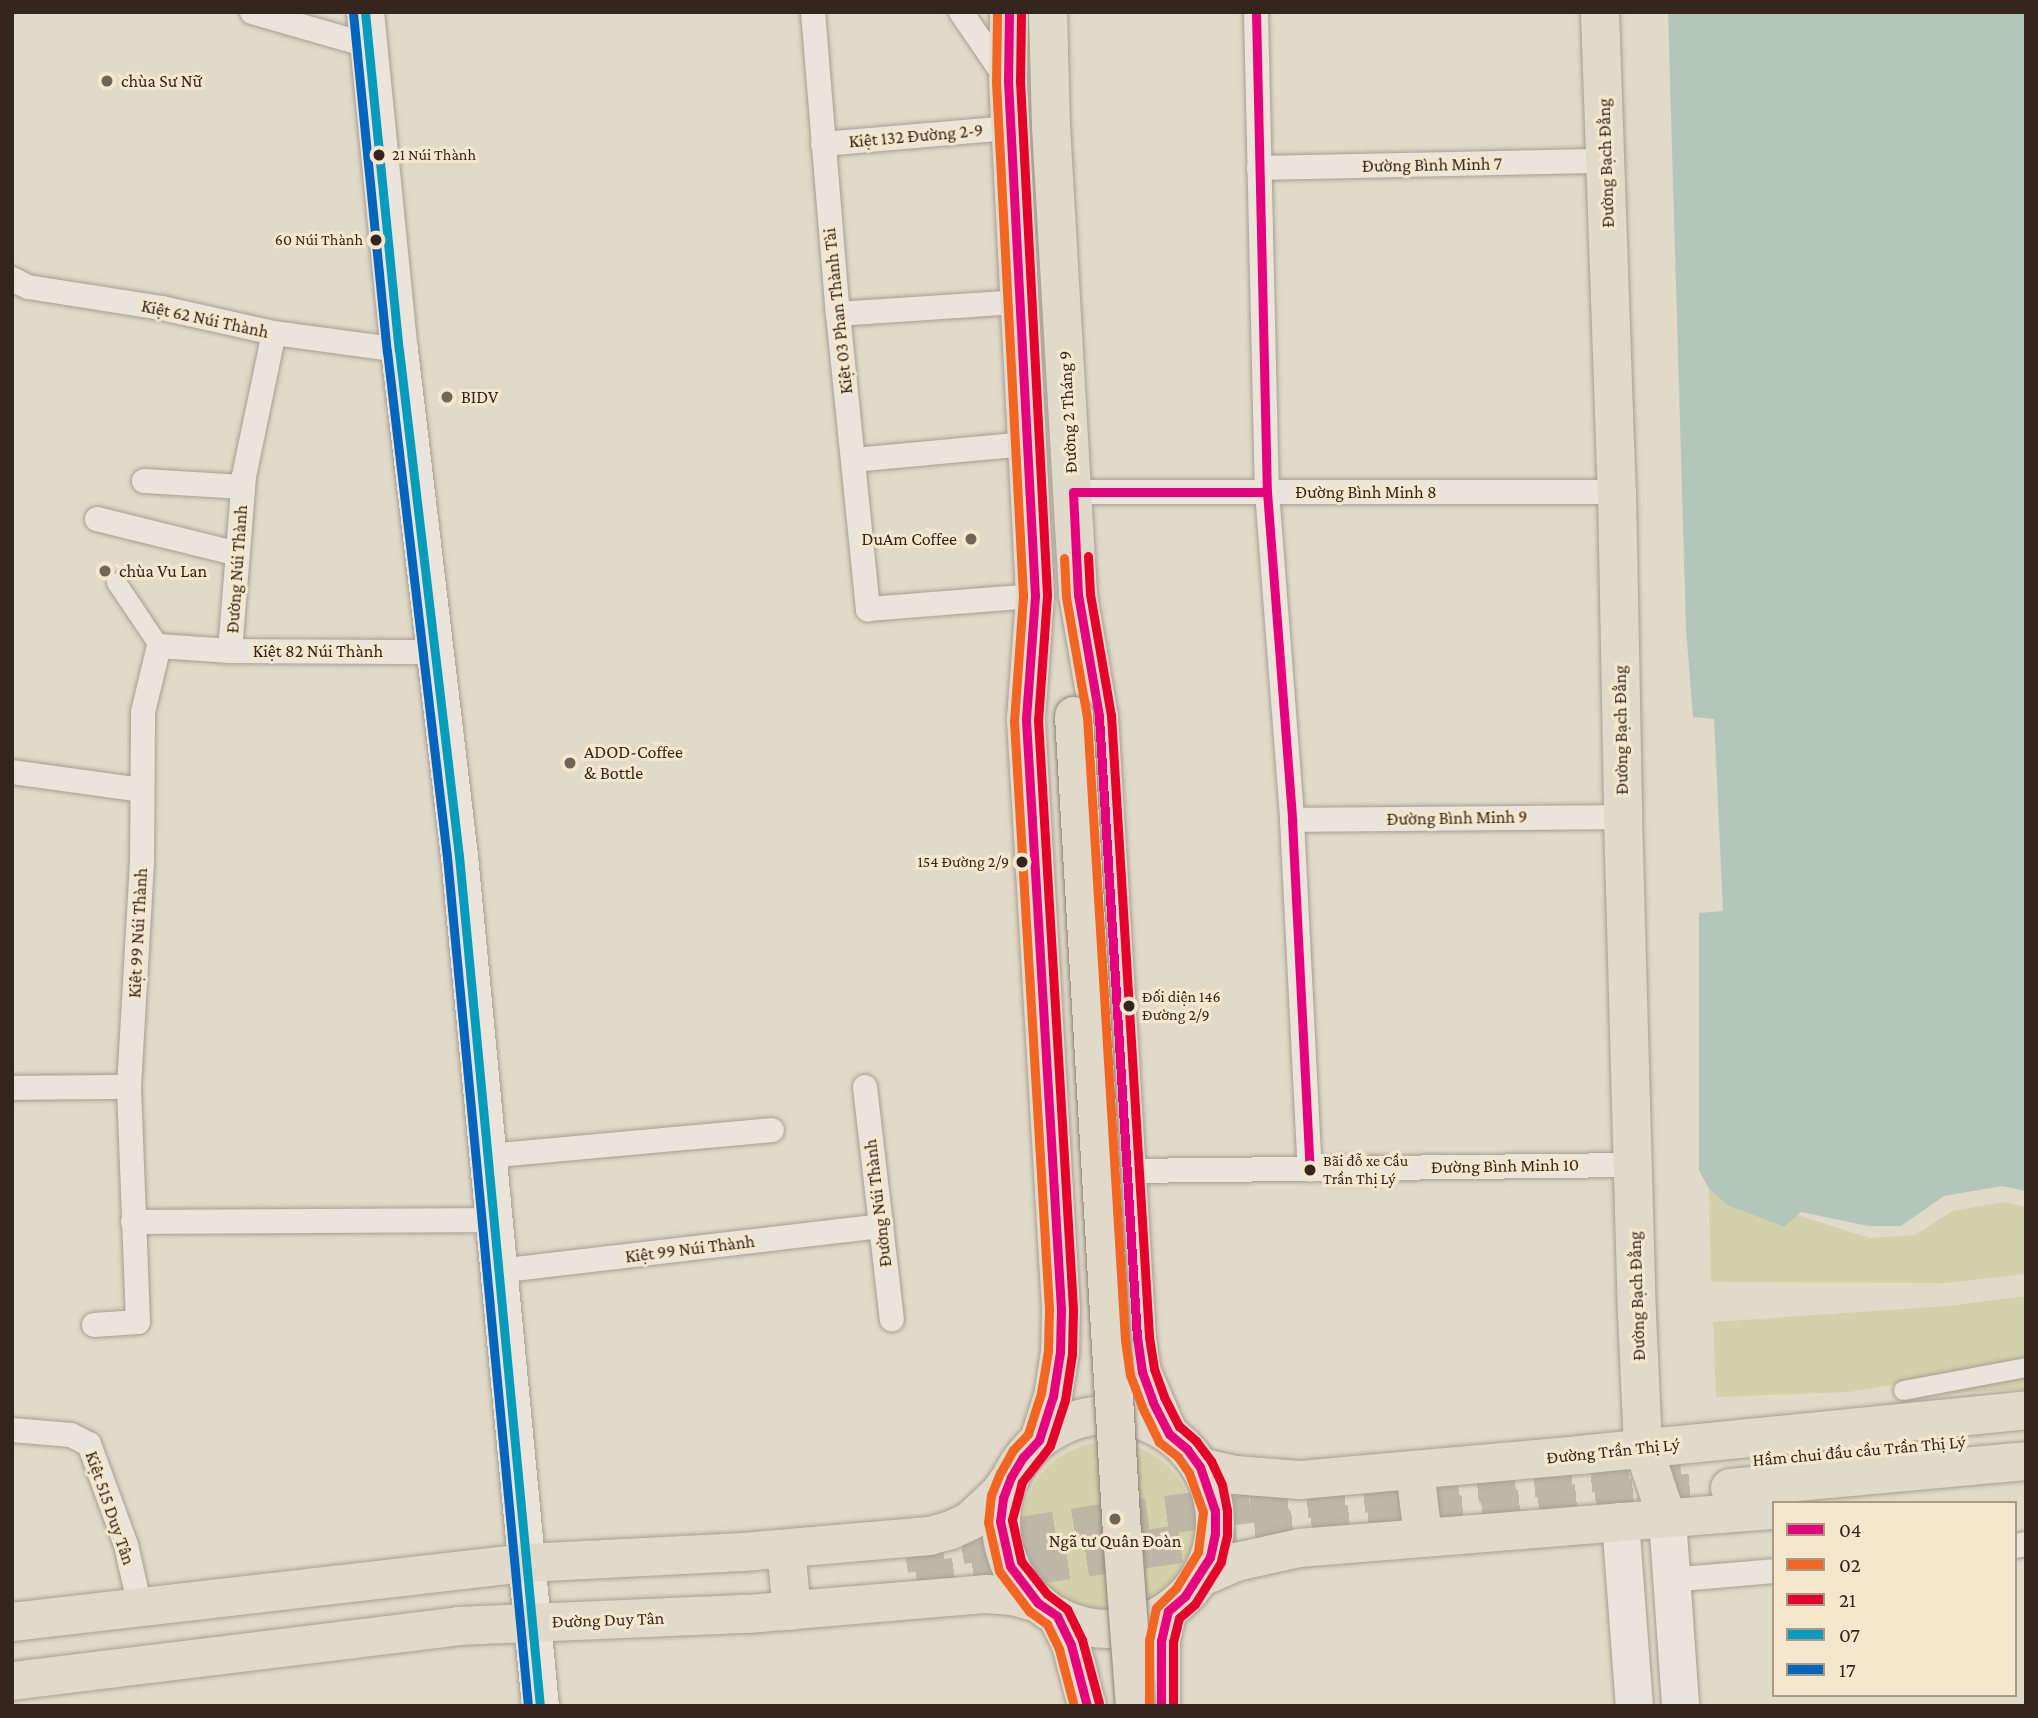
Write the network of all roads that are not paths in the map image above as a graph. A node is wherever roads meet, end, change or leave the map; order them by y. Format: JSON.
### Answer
{"nodes":[{"id":1,"x":252,"y":12,"type":"edge"},
{"id":2,"x":813,"y":12,"type":"edge"},
{"id":3,"x":961,"y":12,"type":"edge"},
{"id":4,"x":1009,"y":12,"type":"edge"},
{"id":5,"x":1048,"y":12,"type":"edge"},
{"id":6,"x":1256,"y":12,"type":"edge"},
{"id":7,"x":1600,"y":12,"type":"edge"},
{"id":8,"x":366,"y":29,"type":"edge"},
{"id":9,"x":1008,"y":81,"type":"junction"},
{"id":10,"x":1010,"y":128,"type":"junction"},
{"id":11,"x":823,"y":144,"type":"junction"},
{"id":12,"x":1606,"y":161,"type":"junction"},
{"id":13,"x":1259,"y":168,"type":"junction"},
{"id":14,"x":12,"y":279,"type":"edge"},
{"id":15,"x":1020,"y":302,"type":"junction"},
{"id":16,"x":838,"y":314,"type":"junction"},
{"id":17,"x":274,"y":333,"type":"junction"},
{"id":18,"x":399,"y":350,"type":"junction"},
{"id":19,"x":1027,"y":444,"type":"junction"},
{"id":20,"x":854,"y":460,"type":"junction"},
{"id":21,"x":144,"y":481,"type":"dead end"},
{"id":22,"x":243,"y":487,"type":"junction"},
{"id":23,"x":1073,"y":492,"type":"junction"},
{"id":24,"x":1267,"y":492,"type":"junction"},
{"id":25,"x":1617,"y":492,"type":"junction"},
{"id":26,"x":97,"y":519,"type":"dead end"},
{"id":27,"x":238,"y":554,"type":"junction"},
{"id":28,"x":116,"y":582,"type":"dead end"},
{"id":29,"x":1078,"y":595,"type":"junction"},
{"id":30,"x":1035,"y":596,"type":"junction"},
{"id":31,"x":159,"y":646,"type":"junction"},
{"id":32,"x":230,"y":651,"type":"junction"},
{"id":33,"x":435,"y":652,"type":"junction"},
{"id":34,"x":1062,"y":716,"type":"junction"},
{"id":35,"x":12,"y":772,"type":"edge"},
{"id":36,"x":142,"y":790,"type":"junction"},
{"id":37,"x":1623,"y":817,"type":"junction"},
{"id":38,"x":1292,"y":820,"type":"junction"},
{"id":39,"x":129,"y":1087,"type":"junction"},
{"id":40,"x":865,"y":1087,"type":"dead end"},
{"id":41,"x":12,"y":1088,"type":"edge"},
{"id":42,"x":772,"y":1130,"type":"dead end"},
{"id":43,"x":487,"y":1156,"type":"junction"},
{"id":44,"x":1633,"y":1165,"type":"junction"},
{"id":45,"x":1310,"y":1170,"type":"junction"},
{"id":46,"x":1126,"y":1171,"type":"junction"},
{"id":47,"x":494,"y":1220,"type":"junction"},
{"id":48,"x":133,"y":1222,"type":"junction"},
{"id":49,"x":881,"y":1226,"type":"junction"},
{"id":50,"x":499,"y":1271,"type":"junction"},
{"id":51,"x":892,"y":1320,"type":"dead end"},
{"id":52,"x":94,"y":1325,"type":"dead end"},
{"id":53,"x":2026,"y":1367,"type":"edge"},
{"id":54,"x":1903,"y":1390,"type":"dead end"},
{"id":55,"x":2026,"y":1409,"type":"edge"},
{"id":56,"x":12,"y":1430,"type":"edge"},
{"id":57,"x":1169,"y":1434,"type":"junction"},
{"id":58,"x":2026,"y":1437,"type":"edge"},
{"id":59,"x":1039,"y":1440,"type":"junction"},
{"id":60,"x":1643,"y":1447,"type":"junction"},
{"id":61,"x":2026,"y":1461,"type":"edge"},
{"id":62,"x":1200,"y":1468,"type":"junction"},
{"id":63,"x":1415,"y":1470,"type":"junction"},
{"id":64,"x":1011,"y":1476,"type":"junction"},
{"id":65,"x":2026,"y":1486,"type":"edge"},
{"id":66,"x":1865,"y":1501,"type":"edge"},
{"id":67,"x":1772,"y":1510,"type":"edge"},
{"id":68,"x":1667,"y":1518,"type":"junction"},
{"id":69,"x":1620,"y":1521,"type":"junction"},
{"id":70,"x":1423,"y":1537,"type":"junction"},
{"id":71,"x":786,"y":1549,"type":"junction"},
{"id":72,"x":526,"y":1563,"type":"junction"},
{"id":73,"x":1772,"y":1571,"type":"edge"},
{"id":74,"x":1200,"y":1578,"type":"junction"},
{"id":75,"x":1670,"y":1580,"type":"junction"},
{"id":76,"x":140,"y":1607,"type":"junction"},
{"id":77,"x":1047,"y":1609,"type":"junction"},
{"id":78,"x":792,"y":1611,"type":"junction"},
{"id":79,"x":1168,"y":1611,"type":"junction"},
{"id":80,"x":30,"y":1620,"type":"edge"},
{"id":81,"x":532,"y":1623,"type":"junction"},
{"id":82,"x":56,"y":1676,"type":"junction"},
{"id":83,"x":12,"y":1681,"type":"edge"},
{"id":84,"x":540,"y":1706,"type":"edge"},
{"id":85,"x":1087,"y":1706,"type":"edge"},
{"id":86,"x":1111,"y":1706,"type":"edge"},
{"id":87,"x":1135,"y":1706,"type":"edge"},
{"id":88,"x":1161,"y":1706,"type":"edge"},
{"id":89,"x":1634,"y":1706,"type":"edge"},
{"id":90,"x":1680,"y":1706,"type":"edge"}],
"edges":[{"from":1,"to":8,"type":"street"},
{"from":2,"to":11,"type":"street","name":"Kiệt 03 Phan Thành Tài"},
{"from":3,"to":9,"type":"street"},
{"from":4,"to":9,"type":"main road"},
{"from":5,"to":23,"type":"main road","name":"Đường 2 Tháng 9"},
{"from":6,"to":13,"type":"street"},
{"from":7,"to":12,"type":"main road","name":"Đường Bạch Đằng"},
{"from":8,"to":18,"type":"main road"},
{"from":9,"to":10,"type":"main road"},
{"from":10,"to":11,"type":"street","name":"Kiệt 132 Đường 2-9"},
{"from":10,"to":15,"type":"main road"},
{"from":11,"to":16,"type":"street","name":"Kiệt 03 Phan Thành Tài"},
{"from":12,"to":13,"type":"street","name":"Đường Bình Minh 7"},
{"from":12,"to":25,"type":"main road","name":"Đường Bạch Đằng"},
{"from":13,"to":24,"type":"street"},
{"from":14,"to":17,"type":"street","name":"Kiệt 62 Núi Thành"},
{"from":15,"to":16,"type":"street"},
{"from":15,"to":19,"type":"main road"},
{"from":16,"to":20,"type":"street","name":"Kiệt 03 Phan Thành Tài"},
{"from":17,"to":18,"type":"street","name":"Kiệt 62 Núi Thành"},
{"from":17,"to":22,"type":"street","name":"Đường Núi Thành"},
{"from":18,"to":33,"type":"main road"},
{"from":19,"to":20,"type":"street"},
{"from":19,"to":30,"type":"main road"},
{"from":20,"to":30,"type":"street","name":"Kiệt 03 Phan Thành Tài"},
{"from":21,"to":22,"type":"street","name":"Đường Núi Thành"},
{"from":22,"to":27,"type":"street","name":"Đường Núi Thành"},
{"from":23,"to":24,"type":"street","name":"Đường Bình Minh 8"},
{"from":23,"to":29,"type":"main road","name":"Đường 2 Tháng 9"},
{"from":24,"to":25,"type":"street","name":"Đường Bình Minh 8"},
{"from":24,"to":38,"type":"street"},
{"from":25,"to":37,"type":"main road","name":"Đường Bạch Đằng"},
{"from":26,"to":27,"type":"street"},
{"from":27,"to":32,"type":"street","name":"Đường Núi Thành"},
{"from":28,"to":31,"type":"street"},
{"from":29,"to":34,"type":"main road"},
{"from":29,"to":46,"type":"main road","name":"Đường 2 Tháng 9"},
{"from":30,"to":34,"type":"main road"},
{"from":30,"to":59,"type":"main road"},
{"from":31,"to":32,"type":"street","name":"Kiệt 82 Núi Thành"},
{"from":31,"to":36,"type":"street","name":"Kiệt 99 Núi Thành"},
{"from":32,"to":33,"type":"street","name":"Kiệt 82 Núi Thành"},
{"from":33,"to":43,"type":"main road"},
{"from":34,"to":86,"type":"main road"},
{"from":34,"to":87,"type":"main road","bridge":true},
{"from":35,"to":36,"type":"street"},
{"from":36,"to":39,"type":"street","name":"Kiệt 99 Núi Thành"},
{"from":37,"to":38,"type":"street","name":"Đường Bình Minh 9"},
{"from":37,"to":44,"type":"main road","name":"Đường Bạch Đằng"},
{"from":38,"to":45,"type":"street"},
{"from":39,"to":41,"type":"street"},
{"from":39,"to":48,"type":"street","name":"Kiệt 99 Núi Thành"},
{"from":40,"to":49,"type":"street","name":"Đường Núi Thành"},
{"from":42,"to":43,"type":"street"},
{"from":43,"to":47,"type":"main road"},
{"from":44,"to":45,"type":"street","name":"Đường Bình Minh 10"},
{"from":44,"to":60,"type":"main road","name":"Đường Bạch Đằng"},
{"from":45,"to":46,"type":"street","name":"Đường Bình Minh 10"},
{"from":46,"to":57,"type":"main road","name":"Đường 2 Tháng 9"},
{"from":47,"to":48,"type":"street"},
{"from":47,"to":50,"type":"main road"},
{"from":48,"to":52,"type":"street","name":"Kiệt 99 Núi Thành"},
{"from":49,"to":50,"type":"street","name":"Kiệt 99 Núi Thành"},
{"from":49,"to":51,"type":"street","name":"Đường Núi Thành"},
{"from":50,"to":72,"type":"main road"},
{"from":53,"to":54,"type":"street"},
{"from":55,"to":60,"type":"main road","name":"Đường Trần Thị Lý"},
{"from":56,"to":76,"type":"street","name":"Kiệt 515 Duy Tân"},
{"from":57,"to":59,"type":"main road"},
{"from":57,"to":62,"type":"main road"},
{"from":58,"to":61,"type":"main road","name":"Hầm chui đầu cầu Trần Thị Lý"},
{"from":59,"to":64,"type":"main road"},
{"from":60,"to":63,"type":"main road","name":"Đường Trần Thị Lý"},
{"from":60,"to":68,"type":"main road"},
{"from":60,"to":69,"type":"main road"},
{"from":62,"to":63,"type":"main road","name":"Đường Trần Thị Lý"},
{"from":62,"to":74,"type":"main road"},
{"from":63,"to":70,"type":"main road"},
{"from":64,"to":71,"type":"main road"},
{"from":64,"to":77,"type":"main road"},
{"from":65,"to":66,"type":"main road"},
{"from":67,"to":68,"type":"main road"},
{"from":68,"to":69,"type":"main road"},
{"from":68,"to":75,"type":"main road"},
{"from":69,"to":70,"type":"main road"},
{"from":69,"to":89,"type":"main road"},
{"from":70,"to":74,"type":"main road"},
{"from":71,"to":72,"type":"main road"},
{"from":71,"to":78,"type":"main road"},
{"from":72,"to":76,"type":"main road"},
{"from":72,"to":81,"type":"main road"},
{"from":73,"to":75,"type":"street"},
{"from":74,"to":79,"type":"main road"},
{"from":75,"to":90,"type":"main road"},
{"from":76,"to":80,"type":"main road"},
{"from":77,"to":78,"type":"main road","name":"Đường Duy Tân"},
{"from":77,"to":79,"type":"main road"},
{"from":77,"to":85,"type":"main road"},
{"from":78,"to":81,"type":"main road","name":"Đường Duy Tân"},
{"from":79,"to":88,"type":"main road"},
{"from":80,"to":82,"type":"main road"},
{"from":81,"to":82,"type":"main road","name":"Đường Duy Tân"},
{"from":81,"to":84,"type":"main road"},
{"from":82,"to":83,"type":"main road","name":"Đường Duy Tân"}]}
